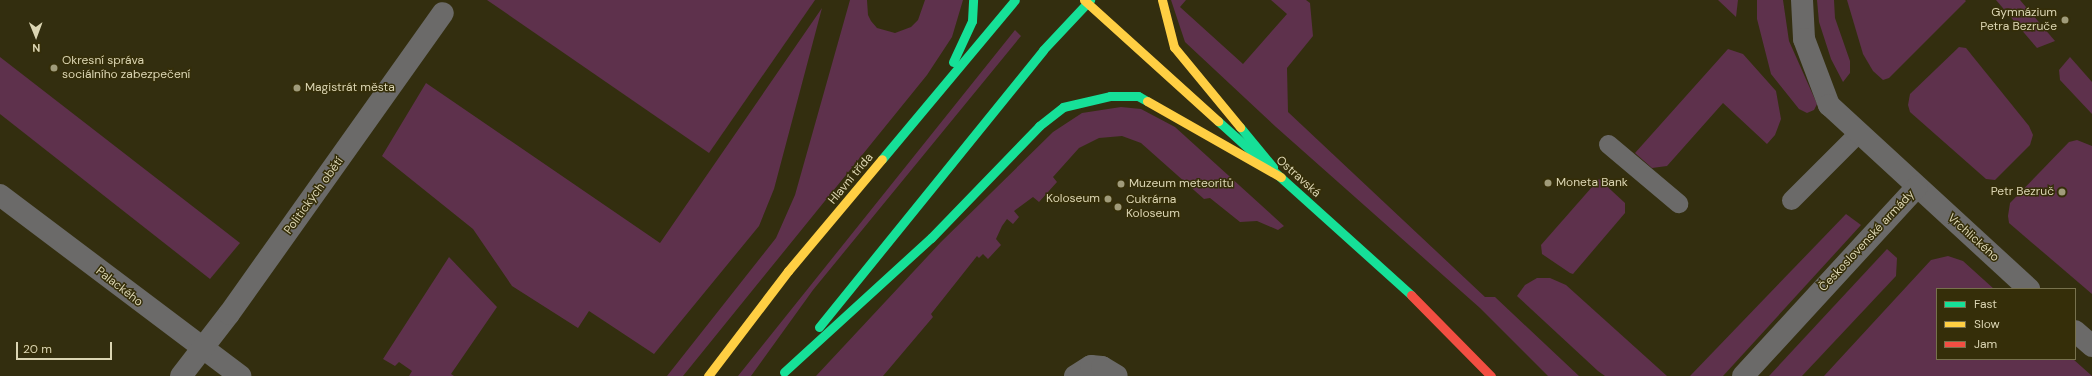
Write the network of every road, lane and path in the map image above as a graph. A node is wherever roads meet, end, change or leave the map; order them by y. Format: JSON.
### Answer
{"nodes":[{"id":1,"x":973,"y":0,"type":"edge"},
{"id":2,"x":1015,"y":0,"type":"edge"},
{"id":3,"x":1162,"y":0,"type":"edge"},
{"id":4,"x":1802,"y":0,"type":"edge"},
{"id":5,"x":1087,"y":1,"type":"edge"},
{"id":6,"x":443,"y":13,"type":"dead end"},
{"id":7,"x":938,"y":94,"type":"junction"},
{"id":8,"x":1859,"y":132,"type":"junction"},
{"id":9,"x":1608,"y":144,"type":"dead end"},
{"id":10,"x":1281,"y":177,"type":"junction"},
{"id":11,"x":1917,"y":187,"type":"junction"},
{"id":12,"x":0,"y":195,"type":"edge"},
{"id":13,"x":1791,"y":200,"type":"dead end"},
{"id":14,"x":1678,"y":203,"type":"dead end"},
{"id":15,"x":2028,"y":288,"type":"edge"},
{"id":16,"x":2076,"y":332,"type":"edge"},
{"id":17,"x":2092,"y":346,"type":"edge"},
{"id":18,"x":203,"y":350,"type":"junction"},
{"id":19,"x":783,"y":374,"type":"edge"},
{"id":20,"x":181,"y":376,"type":"edge"},
{"id":21,"x":240,"y":376,"type":"edge"},
{"id":22,"x":708,"y":376,"type":"edge"},
{"id":23,"x":1075,"y":376,"type":"edge"},
{"id":24,"x":1117,"y":376,"type":"edge"},
{"id":25,"x":1491,"y":376,"type":"edge"},
{"id":26,"x":1743,"y":376,"type":"edge"}],
"edges":[{"from":1,"to":7,"type":"main road"},
{"from":2,"to":7,"type":"main road","name":"Hlavní třída"},
{"from":3,"to":10,"type":"main road"},
{"from":4,"to":8,"type":"street","name":"Československé armády"},
{"from":5,"to":10,"type":"main road","name":"Ostravská"},
{"from":5,"to":19,"type":"main road"},
{"from":6,"to":18,"type":"street","name":"Politických obětí"},
{"from":7,"to":22,"type":"main road","name":"Hlavní třída"},
{"from":8,"to":11,"type":"street","name":"Československé armády"},
{"from":8,"to":13,"type":"lane"},
{"from":9,"to":14,"type":"lane"},
{"from":10,"to":19,"type":"main road"},
{"from":10,"to":25,"type":"main road","name":"Ostravská"},
{"from":11,"to":15,"type":"street","name":"Vrchlického"},
{"from":11,"to":26,"type":"street","name":"Československé armády"},
{"from":12,"to":18,"type":"street","name":"Palackého"},
{"from":16,"to":17,"type":"street"},
{"from":18,"to":20,"type":"street","name":"Politických obětí"},
{"from":18,"to":21,"type":"street","name":"Palackého"},
{"from":23,"to":24,"type":"street"}]}
